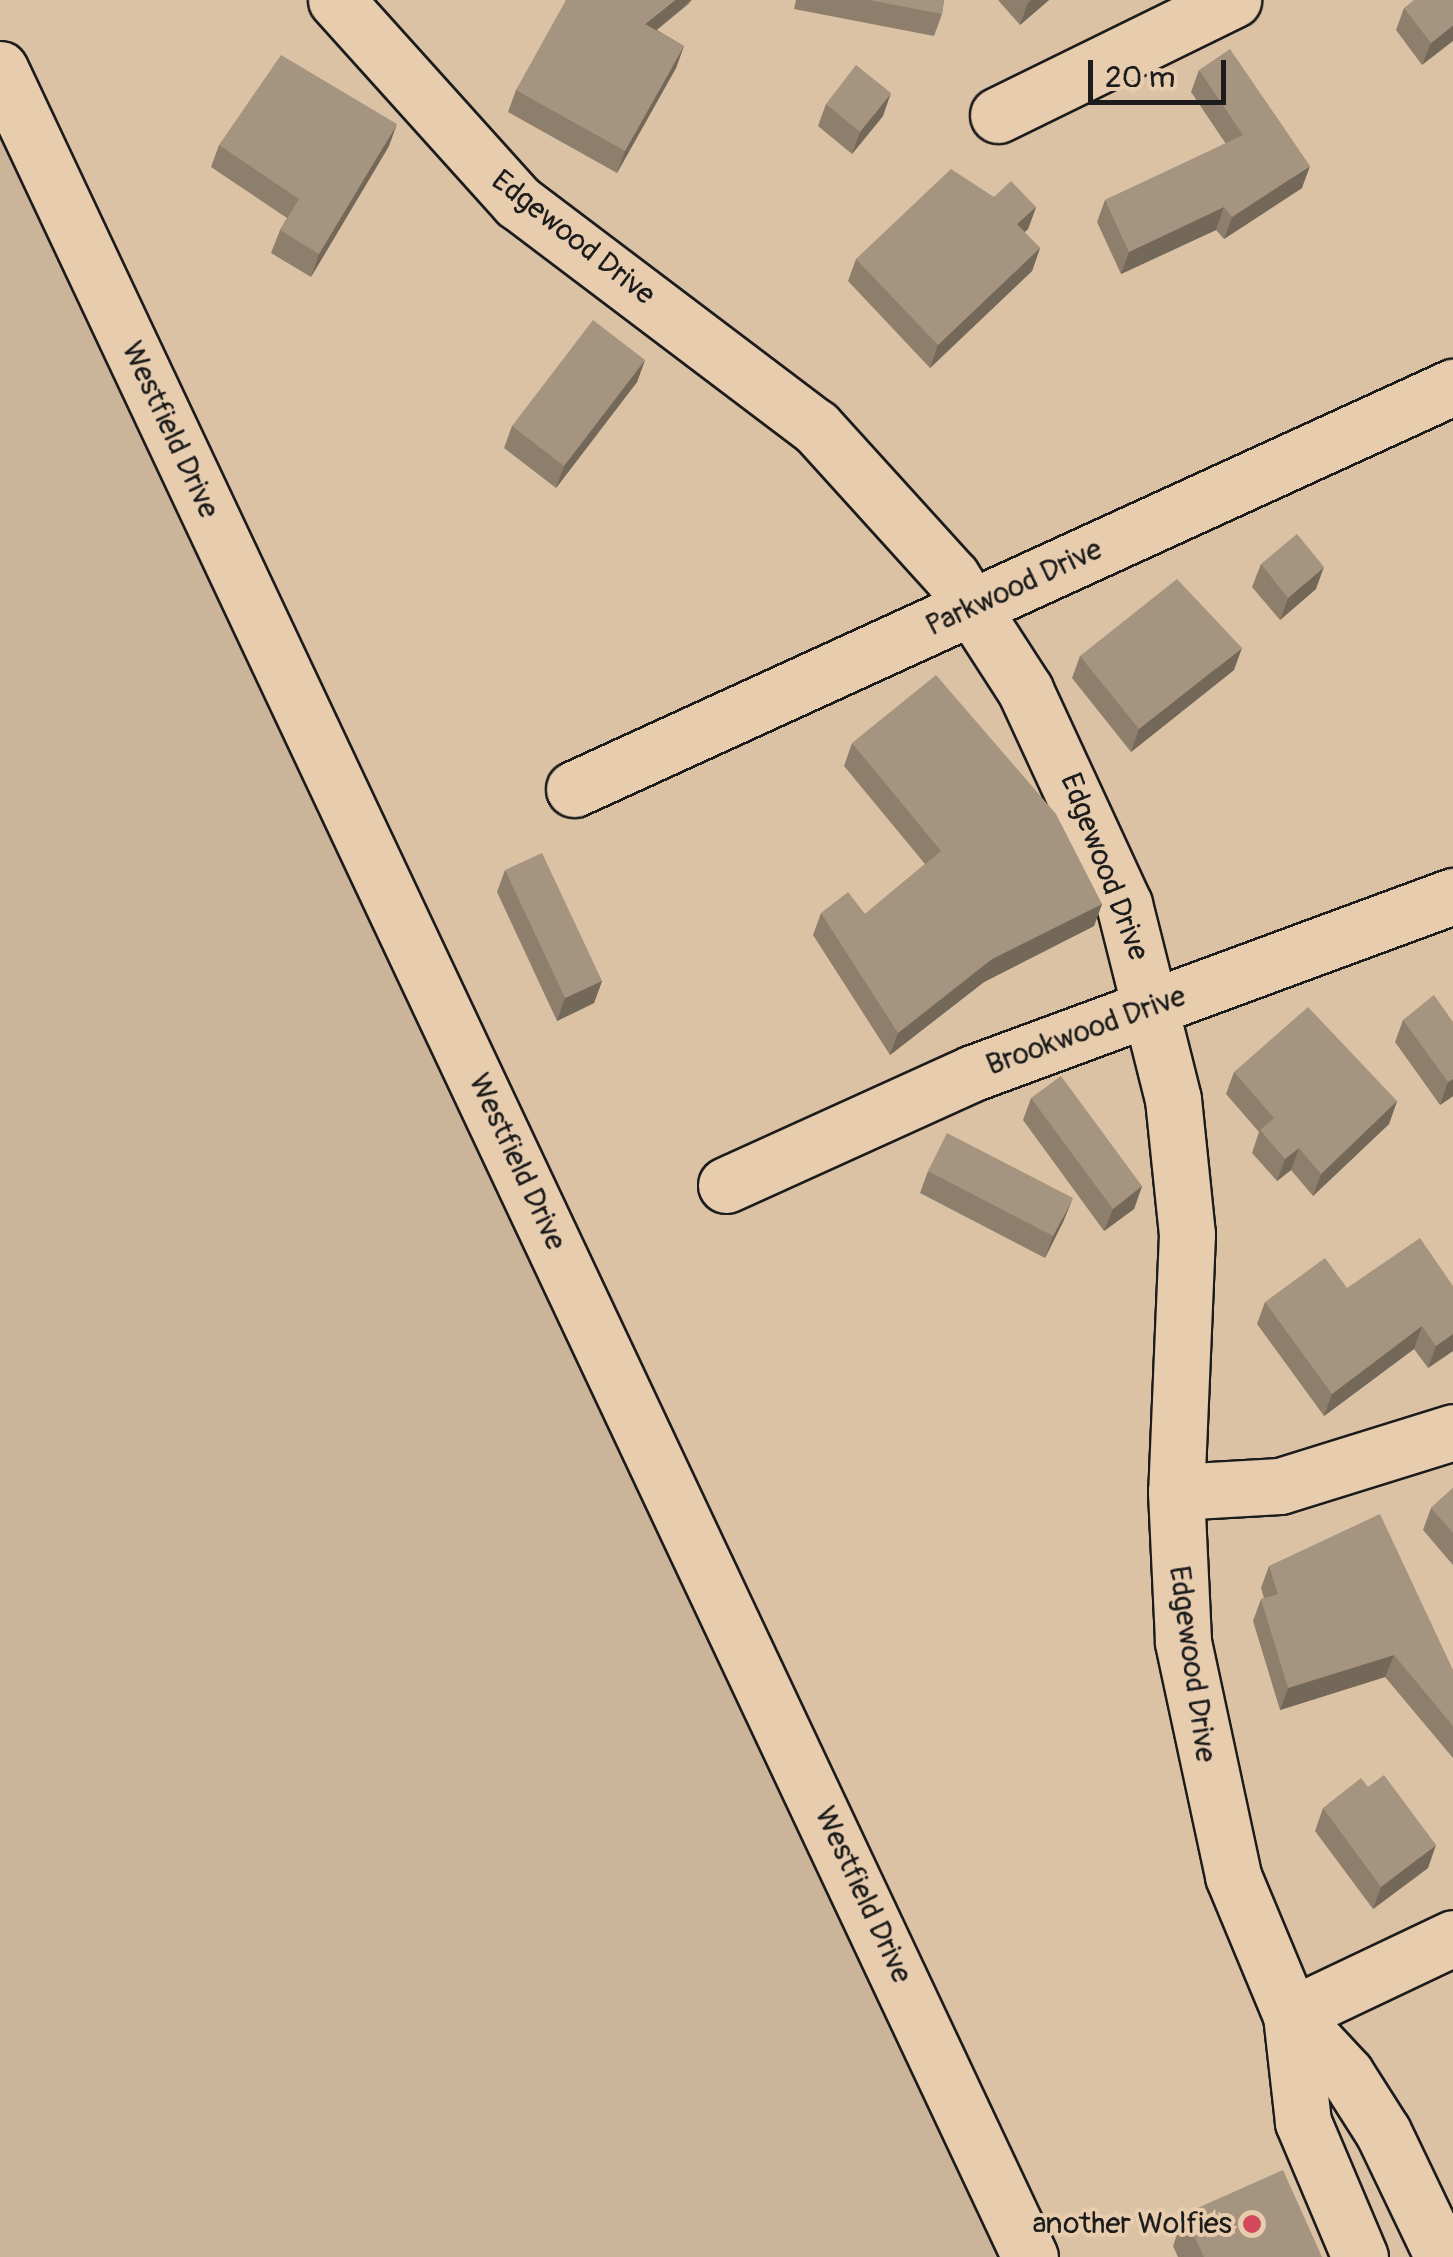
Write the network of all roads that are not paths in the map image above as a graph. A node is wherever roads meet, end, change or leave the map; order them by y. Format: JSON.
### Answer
{"nodes":[{"id":1,"x":336,"y":0,"type":"edge"},
{"id":2,"x":1233,"y":0,"type":"edge"},
{"id":3,"x":0,"y":68,"type":"edge"},
{"id":4,"x":998,"y":115,"type":"dead end"},
{"id":5,"x":1453,"y":387,"type":"edge"},
{"id":6,"x":972,"y":607,"type":"junction"},
{"id":7,"x":574,"y":789,"type":"dead end"},
{"id":8,"x":1453,"y":896,"type":"edge"},
{"id":9,"x":1154,"y":1005,"type":"junction"},
{"id":10,"x":726,"y":1185,"type":"dead end"},
{"id":11,"x":1453,"y":1432,"type":"edge"},
{"id":12,"x":1176,"y":1492,"type":"junction"},
{"id":13,"x":1453,"y":1938,"type":"edge"},
{"id":14,"x":1290,"y":2015,"type":"junction"},
{"id":15,"x":1030,"y":2257,"type":"edge"},
{"id":16,"x":1360,"y":2257,"type":"edge"},
{"id":17,"x":1443,"y":2257,"type":"edge"}],
"edges":[{"from":1,"to":6,"type":"street","name":"Edgewood Drive"},
{"from":2,"to":4,"type":"street"},
{"from":3,"to":15,"type":"street","name":"Westfield Drive"},
{"from":5,"to":6,"type":"street","name":"Parkwood Drive"},
{"from":6,"to":7,"type":"street","name":"Parkwood Drive"},
{"from":6,"to":9,"type":"street","name":"Edgewood Drive"},
{"from":8,"to":9,"type":"street","name":"Brookwood Drive"},
{"from":9,"to":10,"type":"street","name":"Brookwood Drive"},
{"from":9,"to":12,"type":"street","name":"Edgewood Drive"},
{"from":11,"to":12,"type":"street"},
{"from":12,"to":14,"type":"street","name":"Edgewood Drive"},
{"from":13,"to":14,"type":"street"},
{"from":14,"to":16,"type":"street","name":"Edgewood Drive"},
{"from":14,"to":17,"type":"street","name":"Edgewood Drive"}]}
